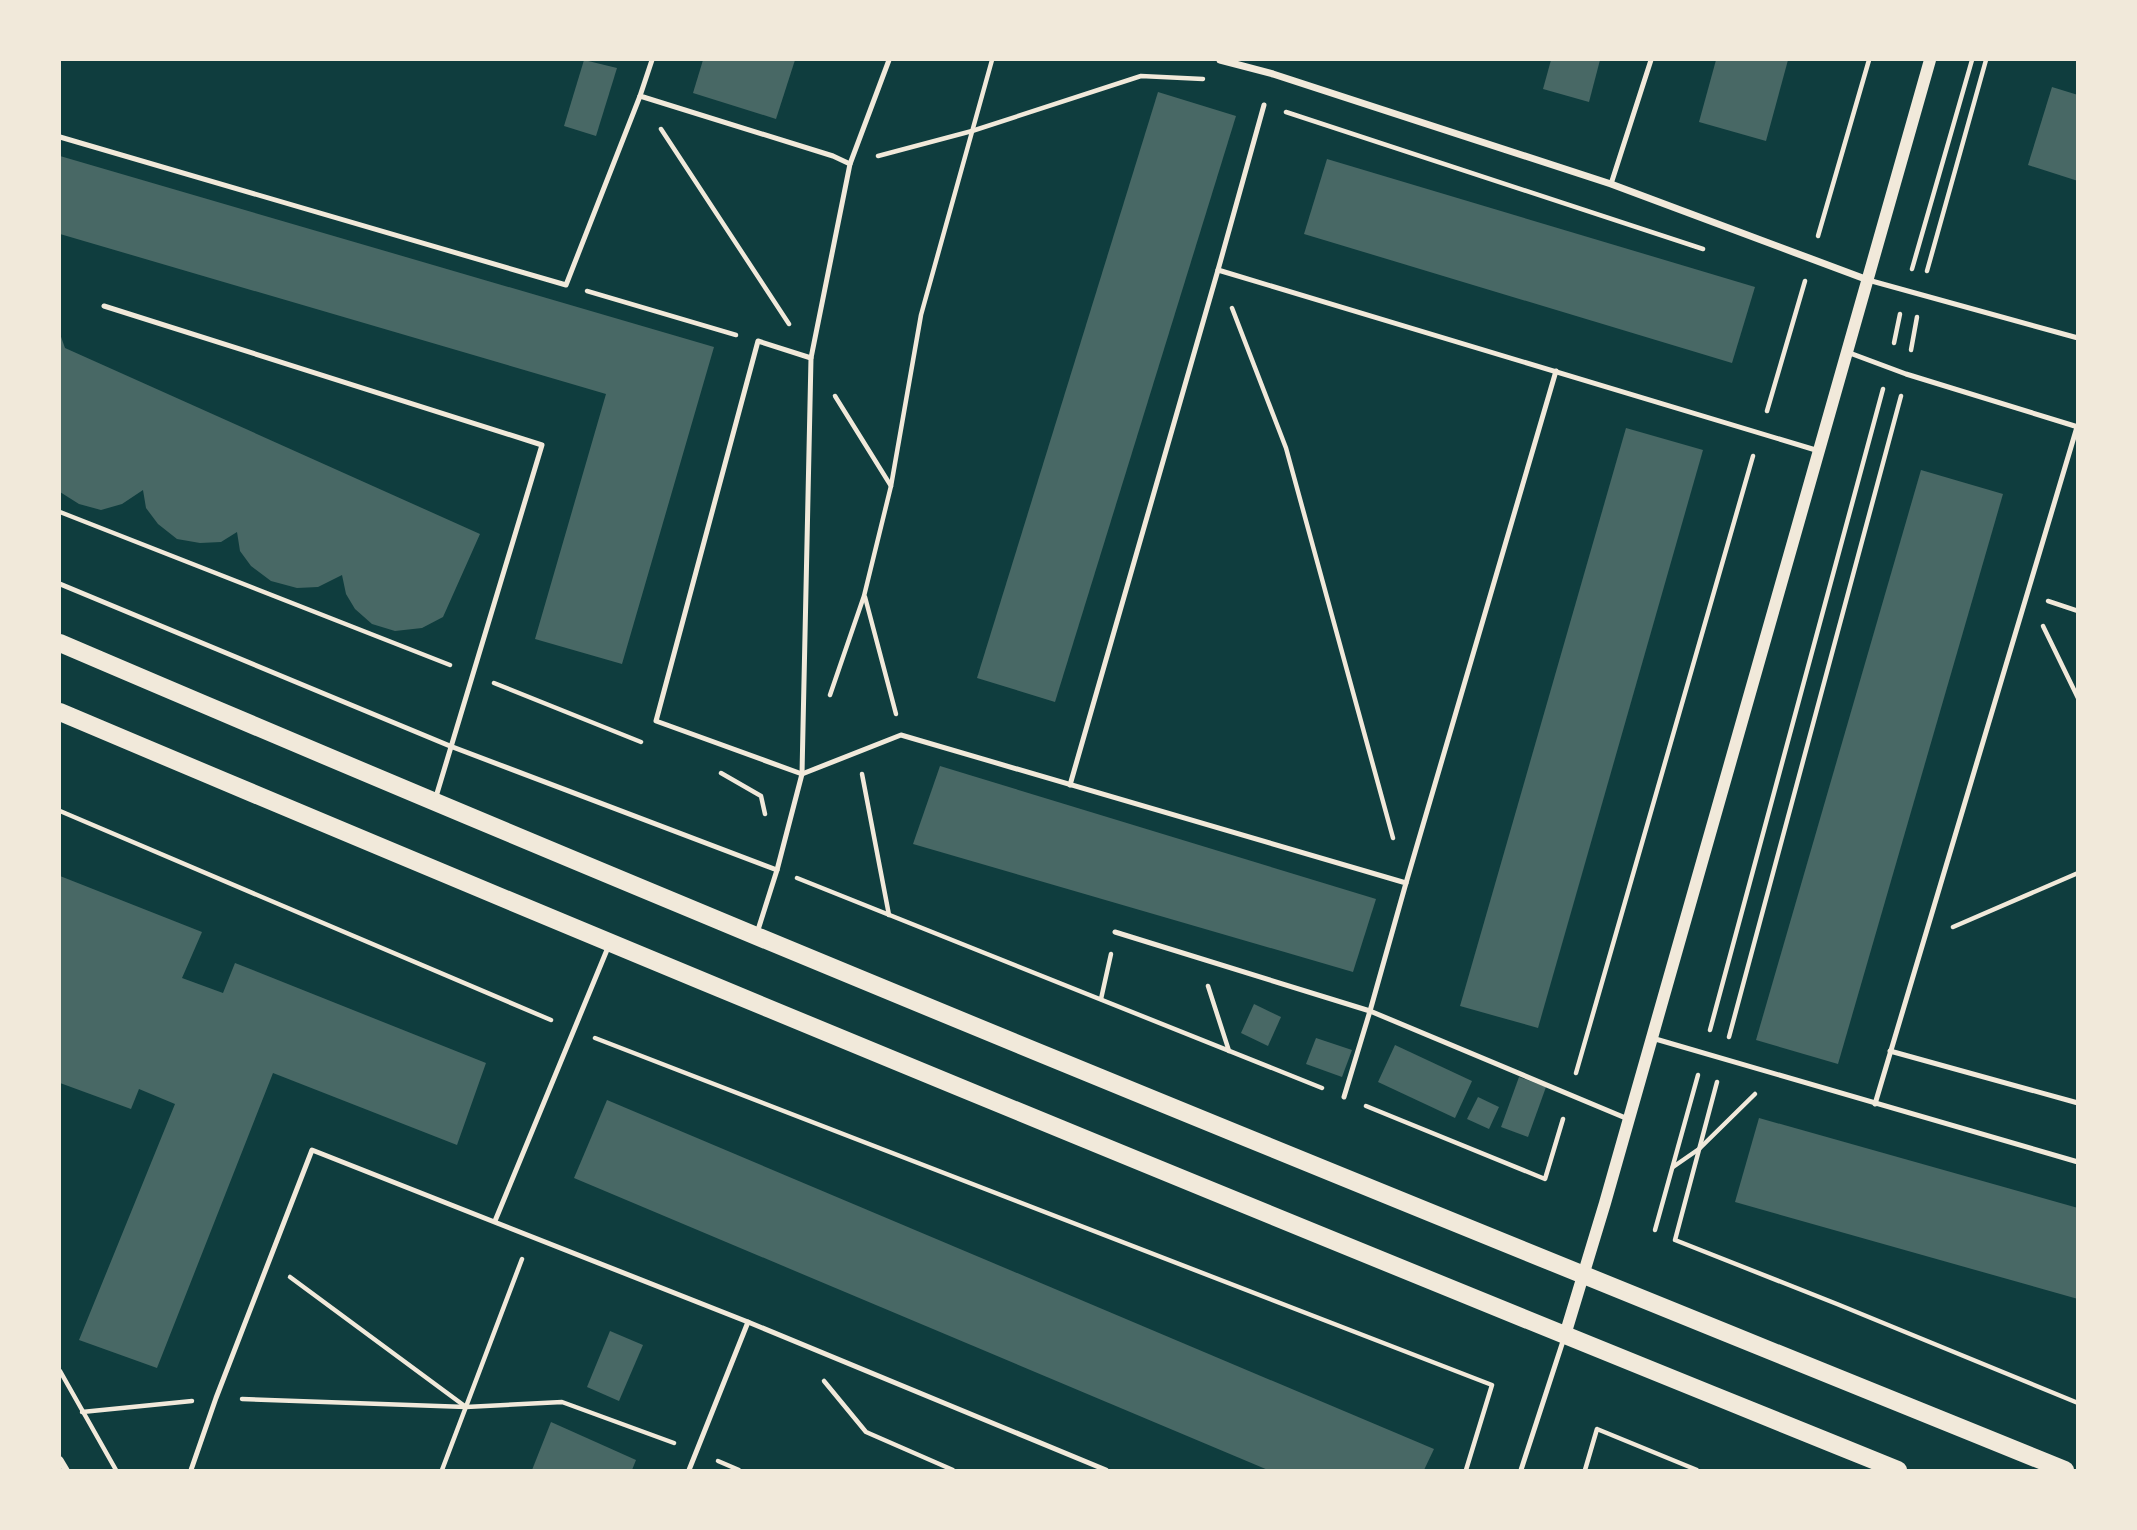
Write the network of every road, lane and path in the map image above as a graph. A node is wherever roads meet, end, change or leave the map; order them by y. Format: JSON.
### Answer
{"nodes":[{"id":1,"x":652,"y":60,"type":"edge"},
{"id":2,"x":889,"y":60,"type":"edge"},
{"id":3,"x":992,"y":60,"type":"edge"},
{"id":4,"x":1220,"y":60,"type":"edge"},
{"id":5,"x":1651,"y":60,"type":"edge"},
{"id":6,"x":1869,"y":60,"type":"edge"},
{"id":7,"x":1930,"y":60,"type":"edge"},
{"id":8,"x":1972,"y":60,"type":"edge"},
{"id":9,"x":1986,"y":60,"type":"edge"},
{"id":10,"x":1213,"y":83,"type":"dead end"},
{"id":11,"x":640,"y":96,"type":"junction"},
{"id":12,"x":1264,"y":105,"type":"joint"},
{"id":13,"x":972,"y":131,"type":"junction"},
{"id":14,"x":60,"y":137,"type":"edge"},
{"id":15,"x":850,"y":164,"type":"junction"},
{"id":16,"x":1611,"y":184,"type":"junction"},
{"id":17,"x":1712,"y":251,"type":"dead end"},
{"id":18,"x":1812,"y":257,"type":"junction"},
{"id":19,"x":1218,"y":271,"type":"junction"},
{"id":20,"x":1868,"y":279,"type":"junction"},
{"id":21,"x":566,"y":285,"type":"junction"},
{"id":22,"x":1905,"y":291,"type":"junction"},
{"id":23,"x":1921,"y":295,"type":"junction"},
{"id":24,"x":104,"y":306,"type":"dead end"},
{"id":25,"x":723,"y":331,"type":"dead end"},
{"id":26,"x":2077,"y":338,"type":"edge"},
{"id":27,"x":1847,"y":352,"type":"junction"},
{"id":28,"x":811,"y":358,"type":"junction"},
{"id":29,"x":1889,"y":367,"type":"junction"},
{"id":30,"x":1556,"y":371,"type":"junction"},
{"id":31,"x":1906,"y":374,"type":"junction"},
{"id":32,"x":2077,"y":427,"type":"edge"},
{"id":33,"x":1760,"y":432,"type":"junction"},
{"id":34,"x":1819,"y":451,"type":"junction"},
{"id":35,"x":891,"y":486,"type":"junction"},
{"id":36,"x":60,"y":584,"type":"edge"},
{"id":37,"x":2027,"y":594,"type":"junction"},
{"id":38,"x":864,"y":596,"type":"junction"},
{"id":39,"x":60,"y":643,"type":"edge"},
{"id":40,"x":829,"y":698,"type":"dead end"},
{"id":41,"x":2077,"y":698,"type":"edge"},
{"id":42,"x":60,"y":712,"type":"edge"},
{"id":43,"x":901,"y":735,"type":"junction"},
{"id":44,"x":450,"y":746,"type":"junction"},
{"id":45,"x":858,"y":752,"type":"junction"},
{"id":46,"x":803,"y":774,"type":"junction"},
{"id":47,"x":1070,"y":785,"type":"junction"},
{"id":48,"x":434,"y":803,"type":"junction"},
{"id":49,"x":60,"y":811,"type":"edge"},
{"id":50,"x":777,"y":870,"type":"junction"},
{"id":51,"x":2077,"y":873,"type":"edge"},
{"id":52,"x":1406,"y":883,"type":"junction"},
{"id":53,"x":889,"y":915,"type":"dead end"},
{"id":54,"x":1115,"y":932,"type":"joint"},
{"id":55,"x":756,"y":936,"type":"junction"},
{"id":56,"x":1924,"y":940,"type":"junction"},
{"id":57,"x":610,"y":942,"type":"junction"},
{"id":58,"x":1200,"y":958,"type":"junction"},
{"id":59,"x":1101,"y":999,"type":"dead end"},
{"id":60,"x":1370,"y":1011,"type":"junction"},
{"id":61,"x":576,"y":1031,"type":"junction"},
{"id":62,"x":1652,"y":1038,"type":"junction"},
{"id":63,"x":1229,"y":1051,"type":"dead end"},
{"id":64,"x":1891,"y":1051,"type":"junction"},
{"id":65,"x":1704,"y":1054,"type":"junction"},
{"id":66,"x":1723,"y":1060,"type":"junction"},
{"id":67,"x":1774,"y":1074,"type":"junction"},
{"id":68,"x":1570,"y":1094,"type":"junction"},
{"id":69,"x":1344,"y":1097,"type":"dead end"},
{"id":70,"x":2077,"y":1103,"type":"edge"},
{"id":71,"x":1875,"y":1104,"type":"junction"},
{"id":72,"x":1629,"y":1119,"type":"junction"},
{"id":73,"x":1699,"y":1149,"type":"junction"},
{"id":74,"x":2077,"y":1162,"type":"edge"},
{"id":75,"x":1672,"y":1168,"type":"junction"},
{"id":76,"x":1545,"y":1179,"type":"dead end"},
{"id":77,"x":495,"y":1222,"type":"junction"},
{"id":78,"x":1655,"y":1230,"type":"dead end"},
{"id":79,"x":531,"y":1236,"type":"junction"},
{"id":80,"x":269,"y":1261,"type":"junction"},
{"id":81,"x":1584,"y":1276,"type":"junction"},
{"id":82,"x":748,"y":1322,"type":"junction"},
{"id":83,"x":1565,"y":1335,"type":"junction"},
{"id":84,"x":60,"y":1371,"type":"edge"},
{"id":85,"x":824,"y":1381,"type":"dead end"},
{"id":86,"x":216,"y":1398,"type":"junction"},
{"id":87,"x":2077,"y":1403,"type":"edge"},
{"id":88,"x":466,"y":1407,"type":"junction"},
{"id":89,"x":82,"y":1412,"type":"junction"},
{"id":90,"x":697,"y":1451,"type":"junction"},
{"id":91,"x":60,"y":1460,"type":"edge"},
{"id":92,"x":66,"y":1471,"type":"edge"},
{"id":93,"x":116,"y":1471,"type":"edge"},
{"id":94,"x":191,"y":1471,"type":"edge"},
{"id":95,"x":442,"y":1471,"type":"edge"},
{"id":96,"x":689,"y":1471,"type":"edge"},
{"id":97,"x":739,"y":1471,"type":"edge"},
{"id":98,"x":953,"y":1471,"type":"edge"},
{"id":99,"x":1106,"y":1471,"type":"edge"},
{"id":100,"x":1466,"y":1471,"type":"edge"},
{"id":101,"x":1521,"y":1471,"type":"edge"},
{"id":102,"x":1585,"y":1471,"type":"edge"},
{"id":103,"x":1697,"y":1471,"type":"edge"},
{"id":104,"x":1898,"y":1471,"type":"edge"},
{"id":105,"x":2065,"y":1471,"type":"edge"}],
"edges":[{"from":1,"to":11,"type":"lane"},
{"from":2,"to":15,"type":"lane"},
{"from":3,"to":13,"type":"path"},
{"from":4,"to":16,"type":"street"},
{"from":5,"to":16,"type":"lane"},
{"from":6,"to":18,"type":"path"},
{"from":7,"to":20,"type":"street"},
{"from":8,"to":22,"type":"path"},
{"from":9,"to":23,"type":"path"},
{"from":10,"to":13,"type":"path"},
{"from":11,"to":15,"type":"lane"},
{"from":11,"to":21,"type":"lane"},
{"from":11,"to":28,"type":"path"},
{"from":12,"to":17,"type":"path"},
{"from":12,"to":19,"type":"lane"},
{"from":13,"to":15,"type":"path"},
{"from":13,"to":35,"type":"path"},
{"from":14,"to":21,"type":"lane"},
{"from":15,"to":28,"type":"lane"},
{"from":16,"to":18,"type":"street"},
{"from":18,"to":20,"type":"street"},
{"from":18,"to":33,"type":"path"},
{"from":19,"to":30,"type":"lane"},
{"from":19,"to":47,"type":"lane"},
{"from":19,"to":52,"type":"path"},
{"from":20,"to":22,"type":"lane"},
{"from":20,"to":27,"type":"street"},
{"from":21,"to":25,"type":"path"},
{"from":22,"to":23,"type":"lane"},
{"from":22,"to":29,"type":"path"},
{"from":23,"to":26,"type":"lane"},
{"from":23,"to":31,"type":"path"},
{"from":24,"to":44,"type":"lane"},
{"from":27,"to":29,"type":"lane"},
{"from":27,"to":34,"type":"street"},
{"from":28,"to":35,"type":"path"},
{"from":28,"to":46,"type":"lane"},
{"from":28,"to":46,"type":"lane"},
{"from":29,"to":31,"type":"lane"},
{"from":29,"to":65,"type":"path"},
{"from":30,"to":33,"type":"lane"},
{"from":30,"to":52,"type":"lane"},
{"from":31,"to":32,"type":"lane"},
{"from":31,"to":66,"type":"path"},
{"from":32,"to":37,"type":"lane"},
{"from":33,"to":34,"type":"lane"},
{"from":33,"to":68,"type":"path"},
{"from":34,"to":62,"type":"street"},
{"from":35,"to":38,"type":"path"},
{"from":36,"to":44,"type":"lane"},
{"from":37,"to":41,"type":"path"},
{"from":37,"to":56,"type":"lane"},
{"from":38,"to":40,"type":"path"},
{"from":38,"to":43,"type":"path"},
{"from":39,"to":48,"type":"main road"},
{"from":42,"to":57,"type":"main road"},
{"from":43,"to":45,"type":"lane"},
{"from":43,"to":47,"type":"lane"},
{"from":44,"to":48,"type":"lane"},
{"from":44,"to":50,"type":"lane"},
{"from":45,"to":46,"type":"lane"},
{"from":45,"to":53,"type":"path"},
{"from":46,"to":50,"type":"lane"},
{"from":47,"to":52,"type":"lane"},
{"from":48,"to":55,"type":"main road"},
{"from":49,"to":61,"type":"path"},
{"from":50,"to":55,"type":"lane"},
{"from":51,"to":56,"type":"path"},
{"from":52,"to":60,"type":"lane"},
{"from":54,"to":58,"type":"lane"},
{"from":54,"to":59,"type":"path"},
{"from":55,"to":81,"type":"main road"},
{"from":56,"to":64,"type":"lane"},
{"from":57,"to":61,"type":"lane"},
{"from":57,"to":83,"type":"main road"},
{"from":58,"to":60,"type":"lane"},
{"from":58,"to":63,"type":"path"},
{"from":60,"to":68,"type":"lane"},
{"from":60,"to":69,"type":"lane"},
{"from":61,"to":77,"type":"lane"},
{"from":61,"to":100,"type":"path"},
{"from":62,"to":65,"type":"lane"},
{"from":62,"to":72,"type":"street"},
{"from":64,"to":70,"type":"lane"},
{"from":64,"to":71,"type":"lane"},
{"from":65,"to":66,"type":"lane"},
{"from":65,"to":75,"type":"path"},
{"from":66,"to":67,"type":"lane"},
{"from":66,"to":73,"type":"path"},
{"from":67,"to":71,"type":"lane"},
{"from":67,"to":73,"type":"path"},
{"from":68,"to":72,"type":"lane"},
{"from":68,"to":76,"type":"path"},
{"from":71,"to":74,"type":"lane"},
{"from":72,"to":81,"type":"street"},
{"from":73,"to":75,"type":"path"},
{"from":73,"to":87,"type":"path"},
{"from":75,"to":78,"type":"path"},
{"from":77,"to":79,"type":"lane"},
{"from":77,"to":80,"type":"lane"},
{"from":79,"to":82,"type":"lane"},
{"from":79,"to":88,"type":"path"},
{"from":80,"to":86,"type":"lane"},
{"from":80,"to":88,"type":"path"},
{"from":81,"to":83,"type":"street"},
{"from":81,"to":105,"type":"main road"},
{"from":82,"to":90,"type":"lane"},
{"from":82,"to":99,"type":"lane"},
{"from":83,"to":101,"type":"lane"},
{"from":83,"to":104,"type":"main road"},
{"from":84,"to":89,"type":"path"},
{"from":85,"to":98,"type":"path"},
{"from":86,"to":88,"type":"path"},
{"from":86,"to":89,"type":"path"},
{"from":86,"to":94,"type":"lane"},
{"from":88,"to":90,"type":"path"},
{"from":88,"to":95,"type":"path"},
{"from":89,"to":93,"type":"path"},
{"from":90,"to":96,"type":"lane"},
{"from":90,"to":97,"type":"path"},
{"from":91,"to":92,"type":"street"},
{"from":102,"to":103,"type":"path"}]}
